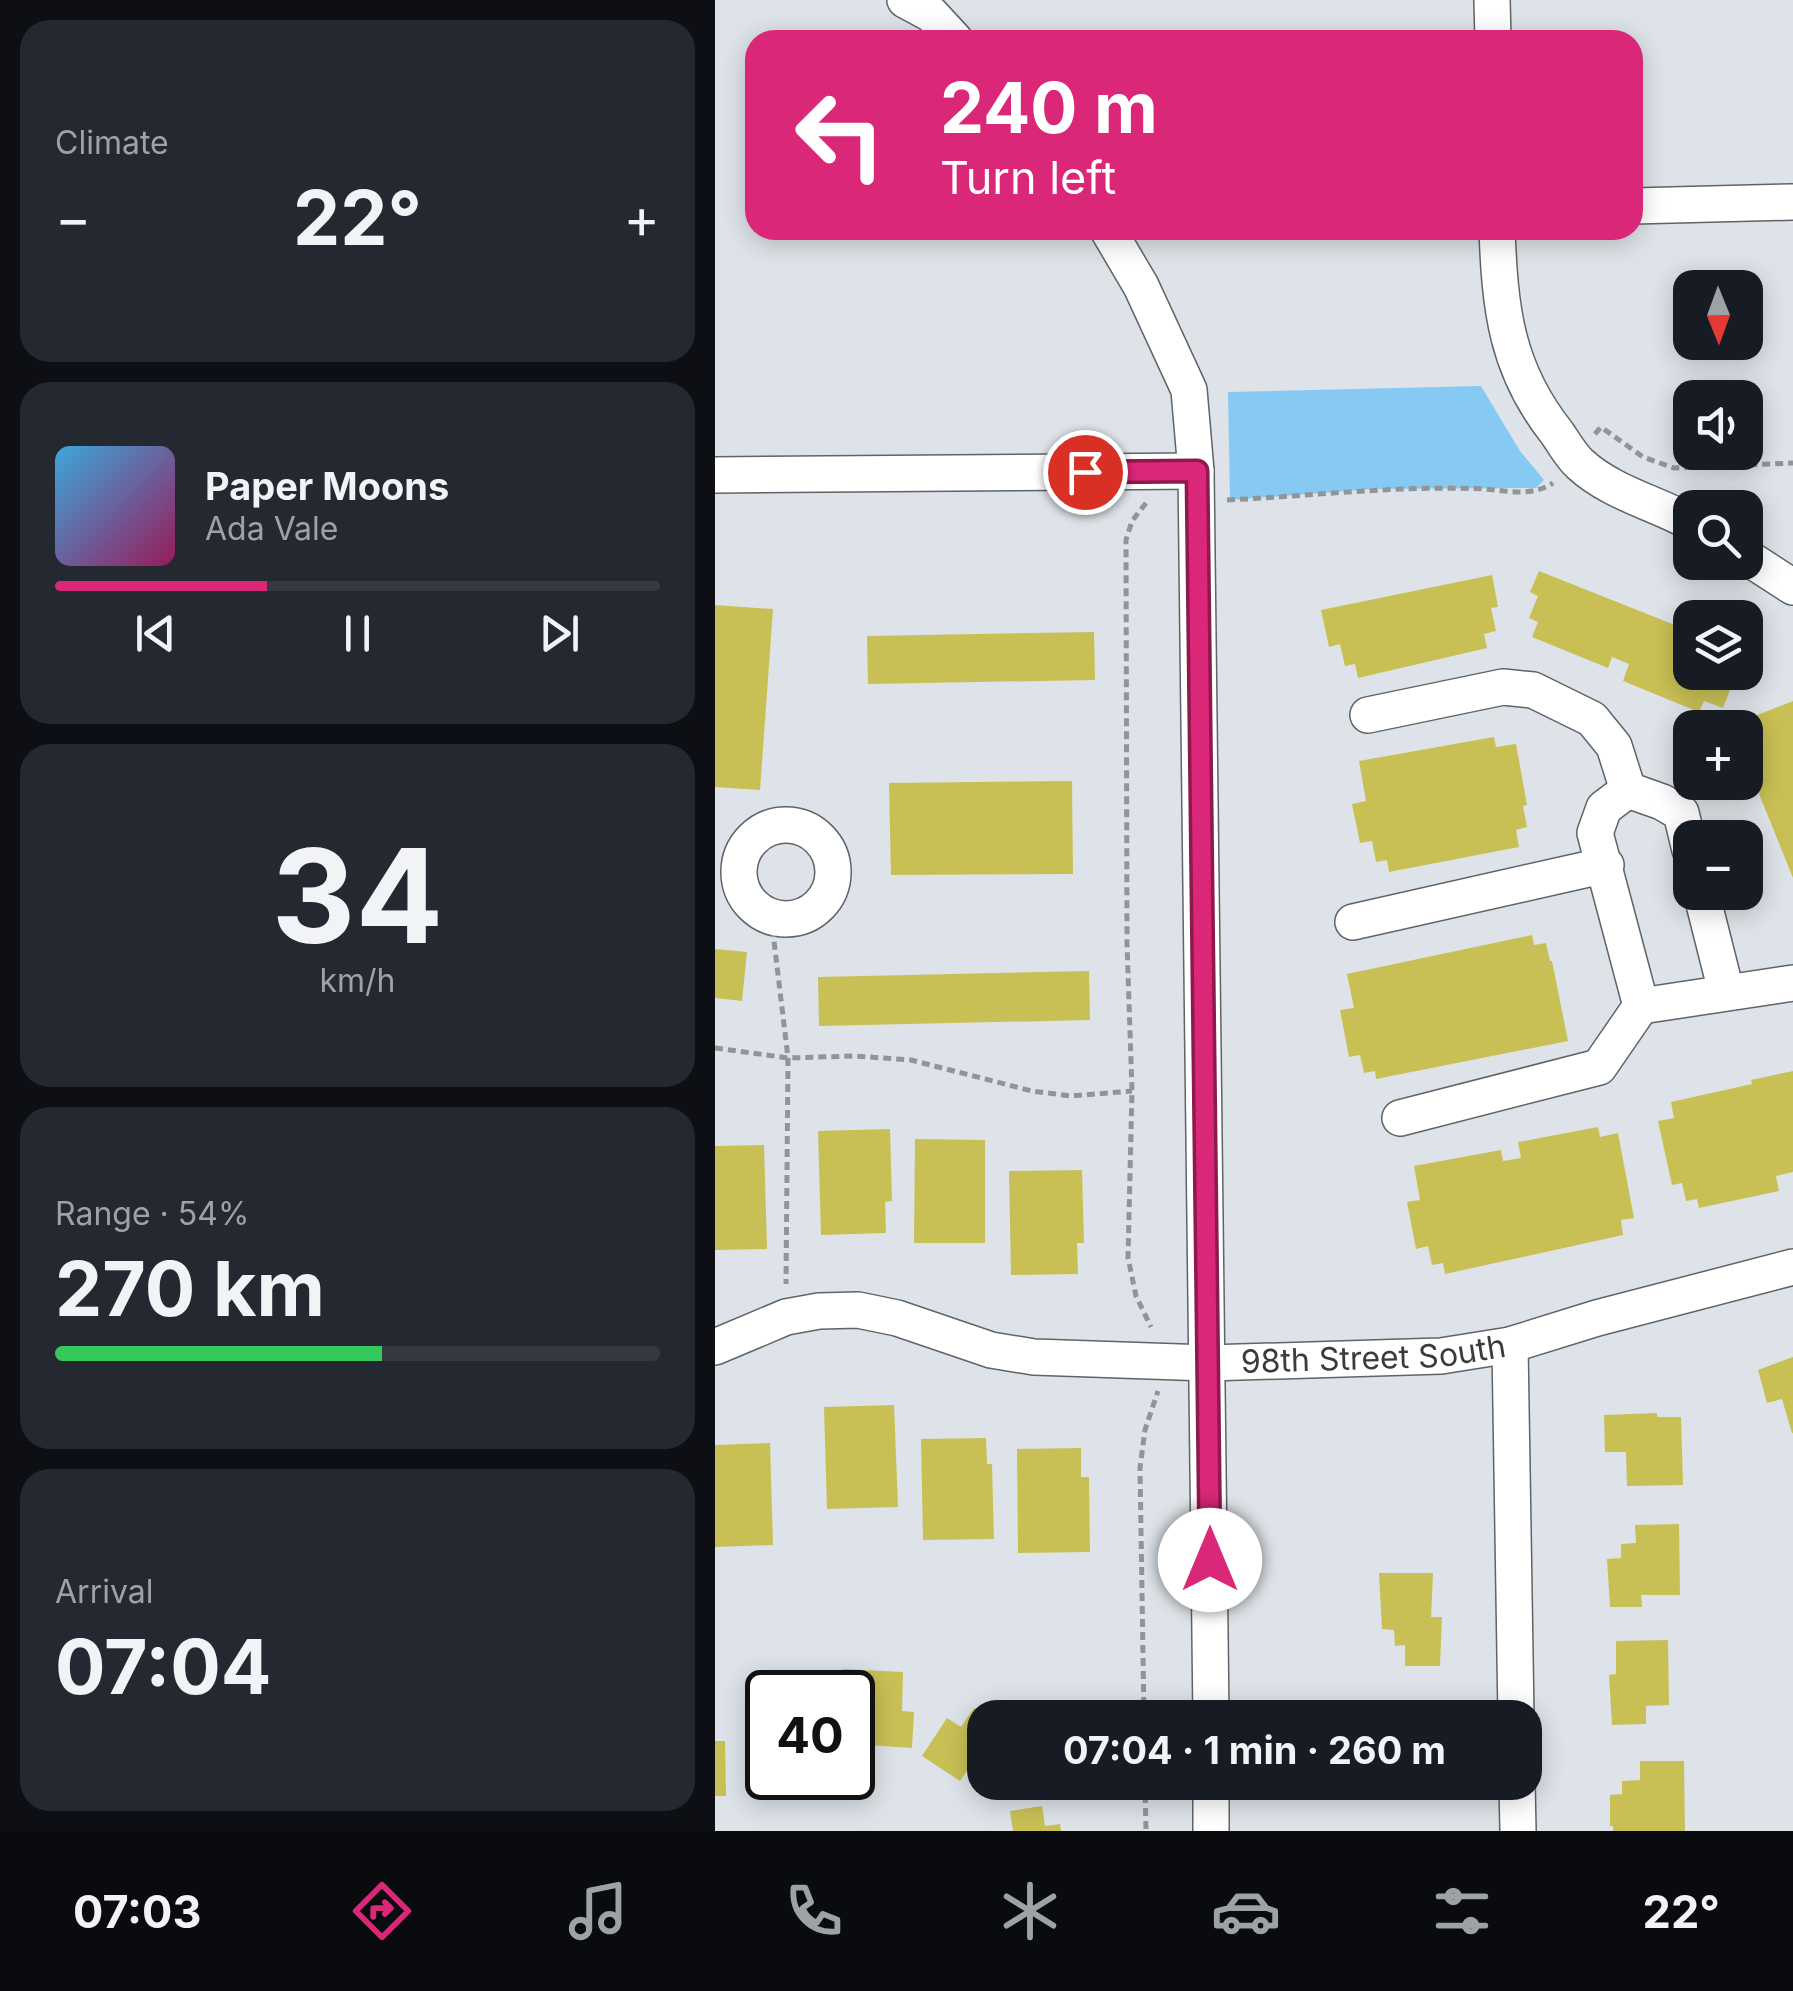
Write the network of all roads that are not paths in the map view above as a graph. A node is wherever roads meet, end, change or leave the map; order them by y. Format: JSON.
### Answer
{"nodes":[{"id":1,"x":1492,"y":0,"type":"edge"},
{"id":2,"x":926,"y":5,"type":"edge"},
{"id":3,"x":947,"y":30,"type":"edge"},
{"id":4,"x":1493,"y":30,"type":"edge"},
{"id":5,"x":1793,"y":202,"type":"edge"},
{"id":6,"x":1643,"y":206,"type":"edge"},
{"id":7,"x":1114,"y":240,"type":"edge"},
{"id":8,"x":1498,"y":240,"type":"edge"},
{"id":9,"x":715,"y":475,"type":"edge"},
{"id":10,"x":1197,"y":486,"type":"junction"},
{"id":11,"x":1673,"y":514,"type":"edge"},
{"id":12,"x":1763,"y":568,"type":"edge"},
{"id":13,"x":1793,"y":587,"type":"edge"},
{"id":14,"x":1368,"y":715,"type":"dead end"},
{"id":15,"x":1628,"y":790,"type":"junction"},
{"id":16,"x":1683,"y":820,"type":"edge"},
{"id":17,"x":727,"y":864,"type":"edge"},
{"id":18,"x":1606,"y":865,"type":"junction"},
{"id":19,"x":1706,"y":910,"type":"edge"},
{"id":20,"x":1353,"y":922,"type":"dead end"},
{"id":21,"x":1793,"y":983,"type":"edge"},
{"id":22,"x":1726,"y":992,"type":"junction"},
{"id":23,"x":1641,"y":1006,"type":"junction"},
{"id":24,"x":1400,"y":1118,"type":"dead end"},
{"id":25,"x":1793,"y":1267,"type":"edge"},
{"id":26,"x":1511,"y":1345,"type":"junction"},
{"id":27,"x":715,"y":1347,"type":"edge"},
{"id":28,"x":1209,"y":1363,"type":"junction"},
{"id":29,"x":1211,"y":1700,"type":"edge"},
{"id":30,"x":1516,"y":1700,"type":"edge"},
{"id":31,"x":1211,"y":1800,"type":"edge"},
{"id":32,"x":1517,"y":1800,"type":"edge"},
{"id":33,"x":1211,"y":1831,"type":"edge"},
{"id":34,"x":1518,"y":1831,"type":"edge"}],
"edges":[{"from":1,"to":4,"type":"street"},
{"from":2,"to":3,"type":"street"},
{"from":5,"to":6,"type":"street"},
{"from":7,"to":10,"type":"street"},
{"from":8,"to":11,"type":"street"},
{"from":9,"to":10,"type":"street"},
{"from":10,"to":28,"type":"street"},
{"from":12,"to":13,"type":"street"},
{"from":14,"to":15,"type":"street"},
{"from":15,"to":16,"type":"street"},
{"from":15,"to":18,"type":"street"},
{"from":17,"to":17,"type":"street"},
{"from":18,"to":20,"type":"street"},
{"from":18,"to":23,"type":"street"},
{"from":19,"to":22,"type":"street"},
{"from":21,"to":22,"type":"street"},
{"from":22,"to":23,"type":"street"},
{"from":23,"to":24,"type":"street"},
{"from":25,"to":26,"type":"street","name":"98th Street South"},
{"from":26,"to":28,"type":"street","name":"98th Street South"},
{"from":26,"to":30,"type":"street"},
{"from":27,"to":28,"type":"street","name":"98th Street South"},
{"from":28,"to":29,"type":"street"},
{"from":31,"to":33,"type":"street"},
{"from":32,"to":34,"type":"street"}]}
